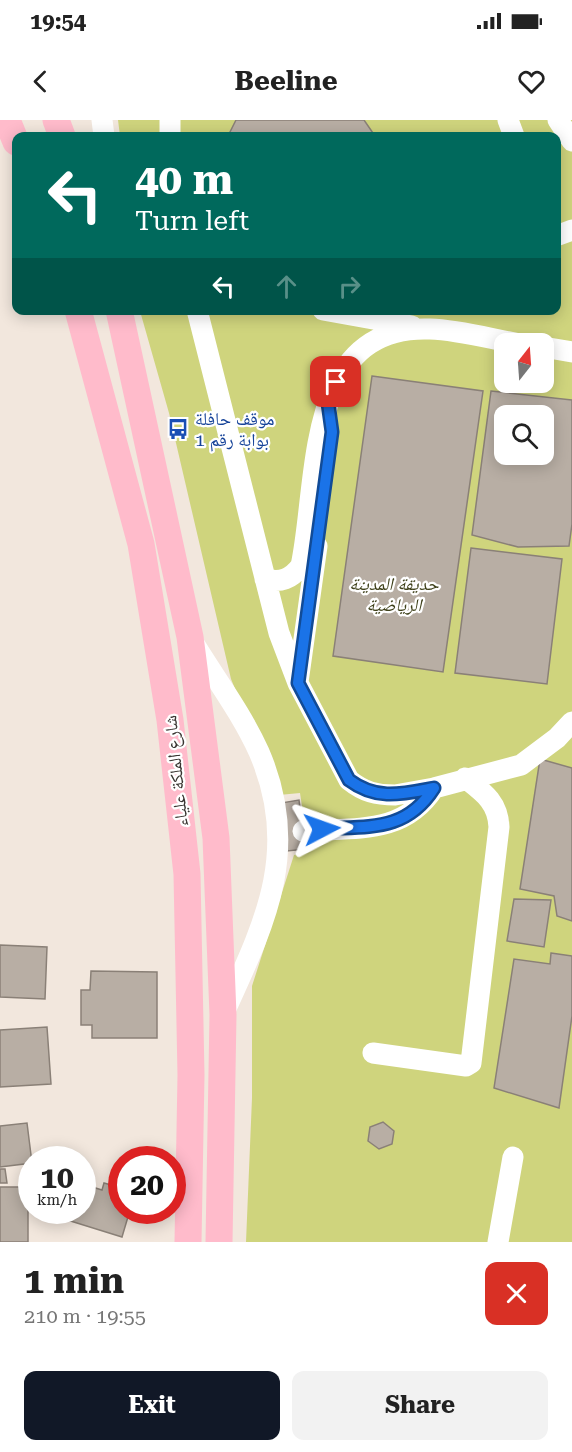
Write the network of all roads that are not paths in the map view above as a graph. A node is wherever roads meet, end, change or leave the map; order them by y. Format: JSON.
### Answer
{"nodes":[{"id":1,"x":558,"y":120,"type":"edge"},
{"id":2,"x":572,"y":141,"type":"edge"},
{"id":3,"x":79,"y":315,"type":"edge"},
{"id":4,"x":120,"y":315,"type":"edge"},
{"id":5,"x":198,"y":315,"type":"edge"},
{"id":6,"x":351,"y":315,"type":"edge"},
{"id":7,"x":430,"y":329,"type":"junction"},
{"id":8,"x":494,"y":340,"type":"edge"},
{"id":9,"x":554,"y":349,"type":"edge"},
{"id":10,"x":572,"y":352,"type":"edge"},
{"id":11,"x":328,"y":403,"type":"junction"},
{"id":12,"x":265,"y":579,"type":"junction"},
{"id":13,"x":190,"y":637,"type":"junction"},
{"id":14,"x":298,"y":683,"type":"junction"},
{"id":15,"x":572,"y":722,"type":"edge"},
{"id":16,"x":465,"y":778,"type":"junction"},
{"id":17,"x":434,"y":788,"type":"junction"},
{"id":18,"x":288,"y":831,"type":"junction"},
{"id":19,"x":223,"y":1015,"type":"junction"},
{"id":20,"x":373,"y":1053,"type":"dead end"},
{"id":21,"x":513,"y":1156,"type":"dead end"},
{"id":22,"x":188,"y":1242,"type":"edge"},
{"id":23,"x":219,"y":1242,"type":"edge"},
{"id":24,"x":498,"y":1242,"type":"edge"}],
"edges":[{"from":1,"to":2,"type":"lane"},
{"from":3,"to":22,"type":"main road","name":"شارع الملكة علياء"},
{"from":4,"to":13,"type":"main road","name":"شارع الملكة علياء"},
{"from":5,"to":12,"type":"lane"},
{"from":6,"to":7,"type":"lane"},
{"from":7,"to":8,"type":"lane"},
{"from":7,"to":11,"type":"lane"},
{"from":9,"to":10,"type":"lane"},
{"from":11,"to":12,"type":"lane"},
{"from":11,"to":14,"type":"lane"},
{"from":12,"to":14,"type":"lane"},
{"from":13,"to":18,"type":"lane"},
{"from":13,"to":19,"type":"main road","name":"شارع الملكة علياء"},
{"from":14,"to":17,"type":"lane"},
{"from":15,"to":16,"type":"lane"},
{"from":16,"to":17,"type":"lane"},
{"from":16,"to":20,"type":"lane"},
{"from":17,"to":18,"type":"lane"},
{"from":18,"to":19,"type":"lane"},
{"from":19,"to":23,"type":"main road","name":"شارع الملكة علياء"},
{"from":21,"to":24,"type":"lane"}]}
